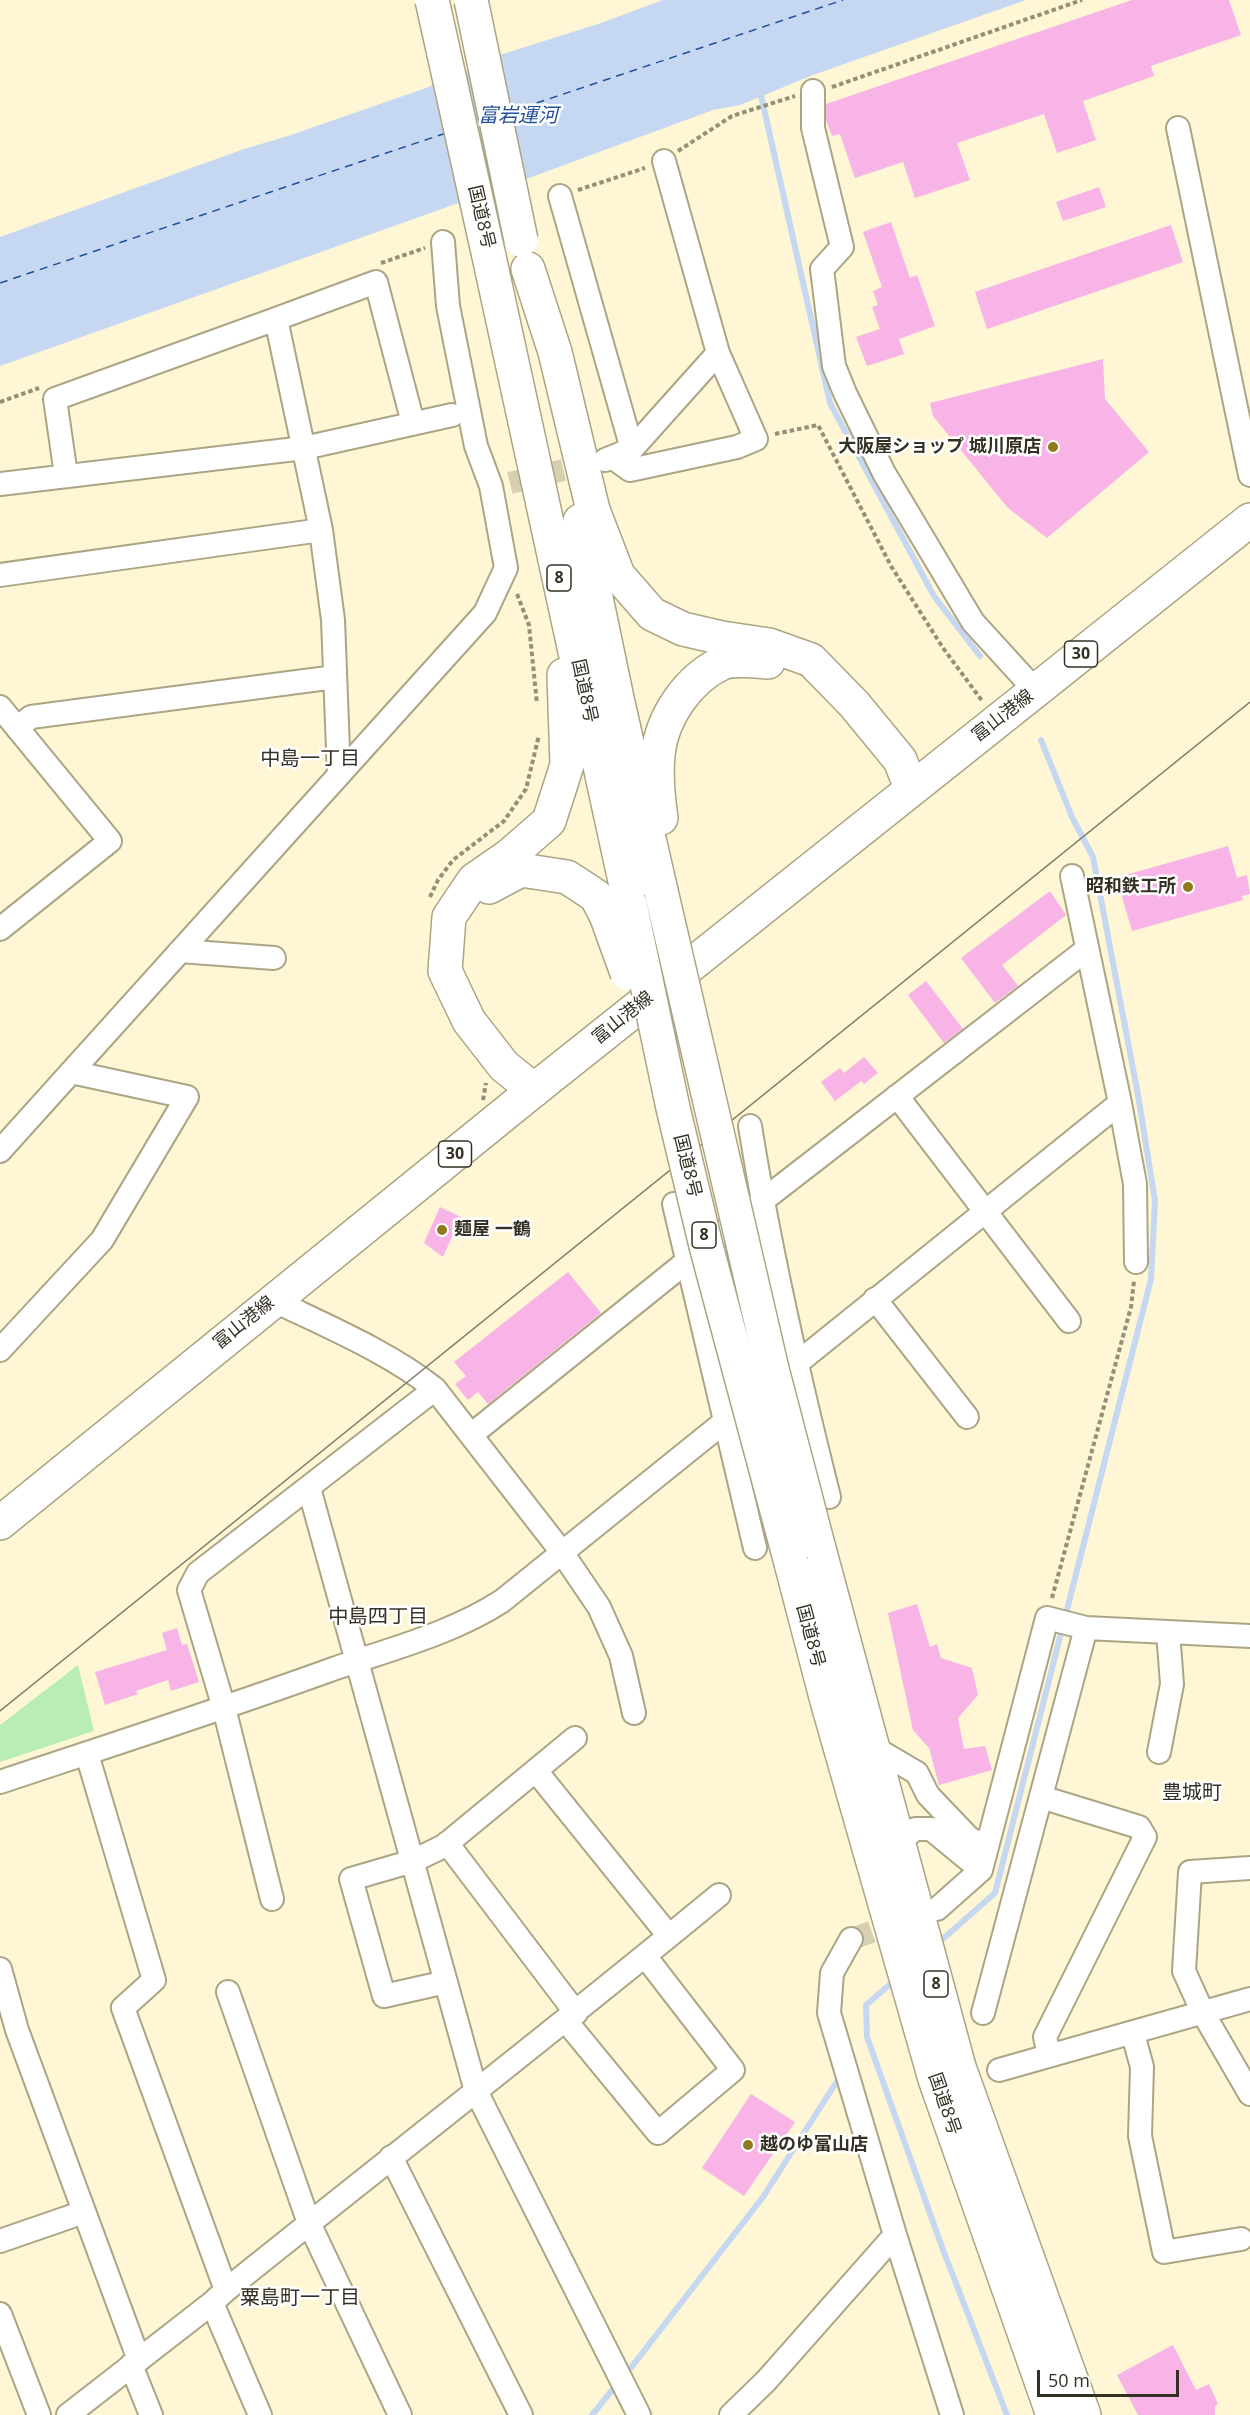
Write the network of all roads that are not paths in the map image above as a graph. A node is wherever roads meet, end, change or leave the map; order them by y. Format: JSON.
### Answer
{"nodes":[{"id":1,"x":432,"y":0,"type":"edge"},
{"id":2,"x":471,"y":0,"type":"edge"},
{"id":3,"x":809,"y":92,"type":"road end"},
{"id":4,"x":1178,"y":128,"type":"dead end"},
{"id":5,"x":664,"y":161,"type":"dead end"},
{"id":6,"x":560,"y":196,"type":"dead end"},
{"id":7,"x":443,"y":242,"type":"dead end"},
{"id":8,"x":524,"y":255,"type":"junction"},
{"id":9,"x":276,"y":319,"type":"junction"},
{"id":10,"x":718,"y":353,"type":"junction"},
{"id":11,"x":452,"y":415,"type":"dead end"},
{"id":12,"x":413,"y":423,"type":"junction"},
{"id":13,"x":304,"y":448,"type":"junction"},
{"id":14,"x":616,"y":455,"type":"junction"},
{"id":15,"x":1250,"y":475,"type":"edge"},
{"id":16,"x":66,"y":476,"type":"junction"},
{"id":17,"x":0,"y":484,"type":"edge"},
{"id":18,"x":546,"y":518,"type":"junction"},
{"id":19,"x":1250,"y":520,"type":"edge"},
{"id":20,"x":321,"y":530,"type":"junction"},
{"id":21,"x":0,"y":575,"type":"edge"},
{"id":22,"x":335,"y":677,"type":"junction"},
{"id":23,"x":1035,"y":690,"type":"junction"},
{"id":24,"x":0,"y":707,"type":"edge"},
{"id":25,"x":17,"y":728,"type":"junction"},
{"id":26,"x":339,"y":775,"type":"junction"},
{"id":27,"x":911,"y":788,"type":"junction"},
{"id":28,"x":1072,"y":876,"type":"dead end"},
{"id":29,"x":666,"y":890,"type":"junction"},
{"id":30,"x":618,"y":909,"type":"junction"},
{"id":31,"x":0,"y":929,"type":"edge"},
{"id":32,"x":1086,"y":950,"type":"junction"},
{"id":33,"x":180,"y":951,"type":"junction"},
{"id":34,"x":274,"y":958,"type":"dead end"},
{"id":35,"x":71,"y":1072,"type":"junction"},
{"id":36,"x":534,"y":1090,"type":"junction"},
{"id":37,"x":897,"y":1096,"type":"junction"},
{"id":38,"x":1120,"y":1103,"type":"junction"},
{"id":39,"x":750,"y":1126,"type":"dead end"},
{"id":40,"x":0,"y":1151,"type":"edge"},
{"id":41,"x":762,"y":1201,"type":"junction"},
{"id":42,"x":674,"y":1204,"type":"dead end"},
{"id":43,"x":985,"y":1211,"type":"junction"},
{"id":44,"x":687,"y":1260,"type":"junction"},
{"id":45,"x":1136,"y":1262,"type":"road end"},
{"id":46,"x":875,"y":1299,"type":"junction"},
{"id":47,"x":273,"y":1300,"type":"junction"},
{"id":48,"x":1069,"y":1321,"type":"dead end"},
{"id":49,"x":0,"y":1350,"type":"edge"},
{"id":50,"x":795,"y":1363,"type":"junction"},
{"id":51,"x":435,"y":1389,"type":"junction"},
{"id":52,"x":967,"y":1417,"type":"dead end"},
{"id":53,"x":725,"y":1420,"type":"junction"},
{"id":54,"x":471,"y":1435,"type":"junction"},
{"id":55,"x":309,"y":1488,"type":"junction"},
{"id":56,"x":829,"y":1497,"type":"dead end"},
{"id":57,"x":0,"y":1523,"type":"edge"},
{"id":58,"x":755,"y":1548,"type":"dead end"},
{"id":59,"x":561,"y":1551,"type":"junction"},
{"id":60,"x":1086,"y":1628,"type":"junction"},
{"id":61,"x":1168,"y":1632,"type":"junction"},
{"id":62,"x":1250,"y":1636,"type":"edge"},
{"id":63,"x":358,"y":1660,"type":"junction"},
{"id":64,"x":224,"y":1708,"type":"junction"},
{"id":65,"x":634,"y":1713,"type":"dead end"},
{"id":66,"x":575,"y":1738,"type":"dead end"},
{"id":67,"x":871,"y":1746,"type":"junction"},
{"id":68,"x":1159,"y":1752,"type":"dead end"},
{"id":69,"x":87,"y":1754,"type":"junction"},
{"id":70,"x":536,"y":1771,"type":"junction"},
{"id":71,"x":0,"y":1782,"type":"edge"},
{"id":72,"x":1041,"y":1797,"type":"junction"},
{"id":73,"x":898,"y":1843,"type":"junction"},
{"id":74,"x":447,"y":1844,"type":"junction"},
{"id":75,"x":987,"y":1844,"type":"junction"},
{"id":76,"x":413,"y":1861,"type":"junction"},
{"id":77,"x":1250,"y":1869,"type":"edge"},
{"id":78,"x":981,"y":1870,"type":"junction"},
{"id":79,"x":720,"y":1895,"type":"dead end"},
{"id":80,"x":272,"y":1899,"type":"dead end"},
{"id":81,"x":937,"y":1909,"type":"dead end"},
{"id":82,"x":669,"y":1936,"type":"junction"},
{"id":83,"x":851,"y":1939,"type":"tunnel mouth"},
{"id":84,"x":645,"y":1956,"type":"junction"},
{"id":85,"x":0,"y":1969,"type":"edge"},
{"id":86,"x":446,"y":1982,"type":"junction"},
{"id":87,"x":228,"y":1992,"type":"dead end"},
{"id":88,"x":1250,"y":1999,"type":"edge"},
{"id":89,"x":983,"y":2013,"type":"dead end"},
{"id":90,"x":1203,"y":2013,"type":"junction"},
{"id":91,"x":571,"y":2017,"type":"junction"},
{"id":92,"x":1133,"y":2034,"type":"junction"},
{"id":93,"x":1049,"y":2055,"type":"junction"},
{"id":94,"x":999,"y":2070,"type":"dead end"},
{"id":95,"x":476,"y":2091,"type":"junction"},
{"id":96,"x":1250,"y":2094,"type":"edge"},
{"id":97,"x":391,"y":2157,"type":"junction"},
{"id":98,"x":84,"y":2212,"type":"junction"},
{"id":99,"x":309,"y":2223,"type":"junction"},
{"id":100,"x":895,"y":2235,"type":"junction"},
{"id":101,"x":1241,"y":2239,"type":"dead end"},
{"id":102,"x":0,"y":2241,"type":"edge"},
{"id":103,"x":219,"y":2296,"type":"junction"},
{"id":104,"x":0,"y":2314,"type":"edge"},
{"id":105,"x":135,"y":2363,"type":"junction"},
{"id":106,"x":39,"y":2415,"type":"edge"},
{"id":107,"x":68,"y":2415,"type":"edge"},
{"id":108,"x":151,"y":2415,"type":"edge"},
{"id":109,"x":260,"y":2415,"type":"edge"},
{"id":110,"x":400,"y":2415,"type":"edge"},
{"id":111,"x":521,"y":2415,"type":"edge"},
{"id":112,"x":639,"y":2415,"type":"edge"},
{"id":113,"x":730,"y":2415,"type":"edge"},
{"id":114,"x":952,"y":2415,"type":"edge"},
{"id":115,"x":1053,"y":2415,"type":"edge"},
{"id":116,"x":1084,"y":2415,"type":"edge"}],
"edges":[{"from":1,"to":18,"type":"main road","name":"国道8号","number":"8","bridge":true},
{"from":2,"to":8,"type":"main road","name":"国道8号","number":"8","bridge":true},
{"from":3,"to":23,"type":"street"},
{"from":4,"to":15,"type":"street"},
{"from":5,"to":10,"type":"street"},
{"from":6,"to":14,"type":"street"},
{"from":7,"to":26,"type":"street"},
{"from":8,"to":27,"type":"main road"},
{"from":8,"to":29,"type":"main road","name":"国道8号","number":"8"},
{"from":9,"to":12,"type":"street"},
{"from":9,"to":13,"type":"street"},
{"from":9,"to":16,"type":"street"},
{"from":10,"to":14,"type":"street"},
{"from":10,"to":14,"type":"street"},
{"from":11,"to":12,"type":"street"},
{"from":12,"to":13,"type":"street"},
{"from":13,"to":16,"type":"street"},
{"from":13,"to":20,"type":"street"},
{"from":16,"to":17,"type":"street"},
{"from":18,"to":30,"type":"main road","name":"国道8号","number":"8"},
{"from":18,"to":36,"type":"main road"},
{"from":19,"to":23,"type":"main road","name":"富山港線","number":"30"},
{"from":20,"to":21,"type":"street"},
{"from":20,"to":22,"type":"street"},
{"from":22,"to":25,"type":"street"},
{"from":22,"to":26,"type":"street"},
{"from":23,"to":27,"type":"main road","name":"富山港線","number":"30"},
{"from":24,"to":25,"type":"street"},
{"from":25,"to":31,"type":"street"},
{"from":26,"to":33,"type":"street"},
{"from":27,"to":29,"type":"main road"},
{"from":27,"to":36,"type":"main road","name":"富山港線","number":"30"},
{"from":28,"to":32,"type":"street"},
{"from":29,"to":67,"type":"main road","name":"国道8号","number":"8","bridge":true},
{"from":30,"to":36,"type":"main road"},
{"from":30,"to":115,"type":"main road","name":"国道8号","number":"8","bridge":true},
{"from":32,"to":37,"type":"street"},
{"from":32,"to":38,"type":"street"},
{"from":33,"to":34,"type":"street"},
{"from":33,"to":35,"type":"street"},
{"from":35,"to":40,"type":"street"},
{"from":35,"to":49,"type":"street"},
{"from":36,"to":47,"type":"main road","name":"富山港線","number":"30"},
{"from":37,"to":41,"type":"street"},
{"from":37,"to":43,"type":"street"},
{"from":38,"to":43,"type":"street"},
{"from":38,"to":45,"type":"street"},
{"from":39,"to":41,"type":"street"},
{"from":41,"to":44,"type":"street"},
{"from":41,"to":50,"type":"street"},
{"from":42,"to":44,"type":"street"},
{"from":43,"to":46,"type":"street"},
{"from":43,"to":48,"type":"street"},
{"from":44,"to":53,"type":"street"},
{"from":44,"to":54,"type":"street"},
{"from":46,"to":50,"type":"street"},
{"from":46,"to":52,"type":"street"},
{"from":47,"to":51,"type":"street"},
{"from":47,"to":57,"type":"main road","name":"富山港線","number":"30"},
{"from":50,"to":53,"type":"street"},
{"from":50,"to":56,"type":"street"},
{"from":51,"to":54,"type":"street"},
{"from":51,"to":55,"type":"street"},
{"from":53,"to":58,"type":"street"},
{"from":53,"to":59,"type":"street"},
{"from":54,"to":59,"type":"street"},
{"from":55,"to":63,"type":"street"},
{"from":55,"to":64,"type":"street"},
{"from":59,"to":63,"type":"street"},
{"from":59,"to":65,"type":"street"},
{"from":60,"to":61,"type":"street"},
{"from":60,"to":72,"type":"street"},
{"from":60,"to":75,"type":"street"},
{"from":61,"to":62,"type":"street"},
{"from":61,"to":68,"type":"street"},
{"from":63,"to":64,"type":"street"},
{"from":63,"to":76,"type":"street"},
{"from":64,"to":69,"type":"street"},
{"from":64,"to":80,"type":"street"},
{"from":66,"to":70,"type":"street"},
{"from":67,"to":73,"type":"main road","name":"国道8号","number":"8"},
{"from":67,"to":75,"type":"street"},
{"from":69,"to":71,"type":"street"},
{"from":69,"to":103,"type":"street"},
{"from":70,"to":74,"type":"street"},
{"from":70,"to":82,"type":"street"},
{"from":72,"to":89,"type":"street"},
{"from":72,"to":93,"type":"street"},
{"from":73,"to":78,"type":"street"},
{"from":73,"to":116,"type":"main road","name":"国道8号","number":"8"},
{"from":74,"to":76,"type":"street"},
{"from":74,"to":91,"type":"street"},
{"from":75,"to":78,"type":"street"},
{"from":76,"to":86,"type":"street"},
{"from":76,"to":86,"type":"street"},
{"from":77,"to":90,"type":"street"},
{"from":78,"to":81,"type":"street"},
{"from":79,"to":82,"type":"street"},
{"from":82,"to":84,"type":"street"},
{"from":83,"to":100,"type":"street"},
{"from":84,"to":91,"type":"street"},
{"from":84,"to":91,"type":"street"},
{"from":85,"to":98,"type":"street"},
{"from":86,"to":95,"type":"street"},
{"from":87,"to":99,"type":"street"},
{"from":88,"to":90,"type":"street"},
{"from":90,"to":92,"type":"street"},
{"from":90,"to":96,"type":"street"},
{"from":91,"to":95,"type":"street"},
{"from":92,"to":93,"type":"street"},
{"from":92,"to":101,"type":"street"},
{"from":93,"to":94,"type":"street"},
{"from":95,"to":97,"type":"street"},
{"from":95,"to":112,"type":"street"},
{"from":97,"to":99,"type":"street"},
{"from":97,"to":111,"type":"street"},
{"from":98,"to":102,"type":"street"},
{"from":98,"to":105,"type":"street"},
{"from":99,"to":103,"type":"street"},
{"from":99,"to":110,"type":"street"},
{"from":100,"to":113,"type":"street"},
{"from":100,"to":114,"type":"street"},
{"from":103,"to":105,"type":"street"},
{"from":103,"to":109,"type":"street"},
{"from":104,"to":106,"type":"street"},
{"from":105,"to":107,"type":"street"},
{"from":105,"to":108,"type":"street"}]}
